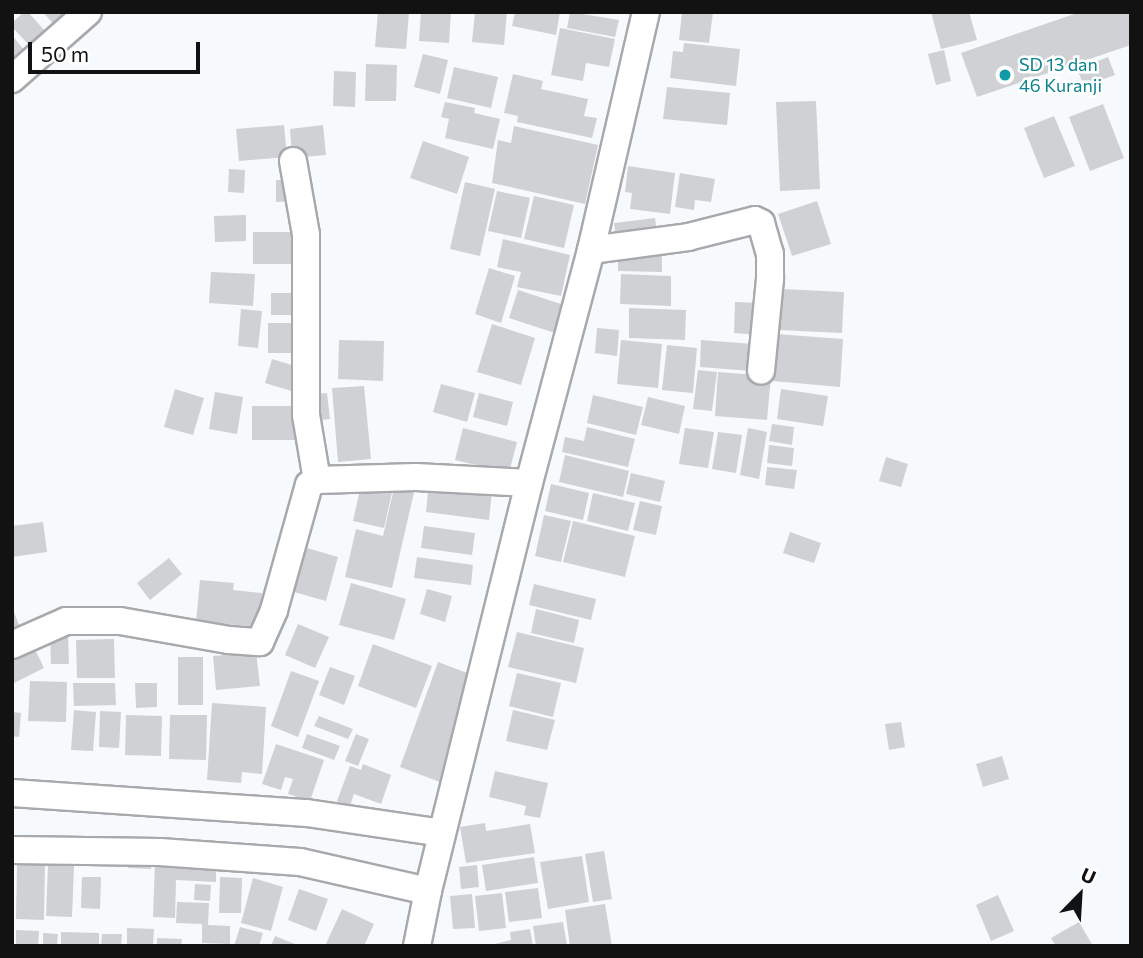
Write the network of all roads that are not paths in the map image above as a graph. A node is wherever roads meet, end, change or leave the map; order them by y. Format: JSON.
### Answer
{"nodes":[{"id":1,"x":88,"y":12,"type":"edge"},
{"id":2,"x":646,"y":12,"type":"edge"},
{"id":3,"x":12,"y":79,"type":"edge"},
{"id":4,"x":293,"y":162,"type":"dead end"},
{"id":5,"x":591,"y":250,"type":"junction"},
{"id":6,"x":761,"y":371,"type":"dead end"},
{"id":7,"x":317,"y":480,"type":"junction"},
{"id":8,"x":529,"y":483,"type":"junction"},
{"id":9,"x":12,"y":645,"type":"edge"},
{"id":10,"x":12,"y":793,"type":"edge"},
{"id":11,"x":442,"y":833,"type":"junction"},
{"id":12,"x":12,"y":850,"type":"edge"},
{"id":13,"x":428,"y":891,"type":"junction"},
{"id":14,"x":417,"y":946,"type":"edge"}],
"edges":[{"from":1,"to":3,"type":"street"},
{"from":2,"to":5,"type":"street"},
{"from":4,"to":7,"type":"street"},
{"from":5,"to":6,"type":"street"},
{"from":5,"to":8,"type":"street"},
{"from":7,"to":8,"type":"street"},
{"from":7,"to":9,"type":"street"},
{"from":8,"to":11,"type":"street"},
{"from":10,"to":11,"type":"street"},
{"from":11,"to":13,"type":"street"},
{"from":12,"to":13,"type":"street"},
{"from":13,"to":14,"type":"street"}]}
